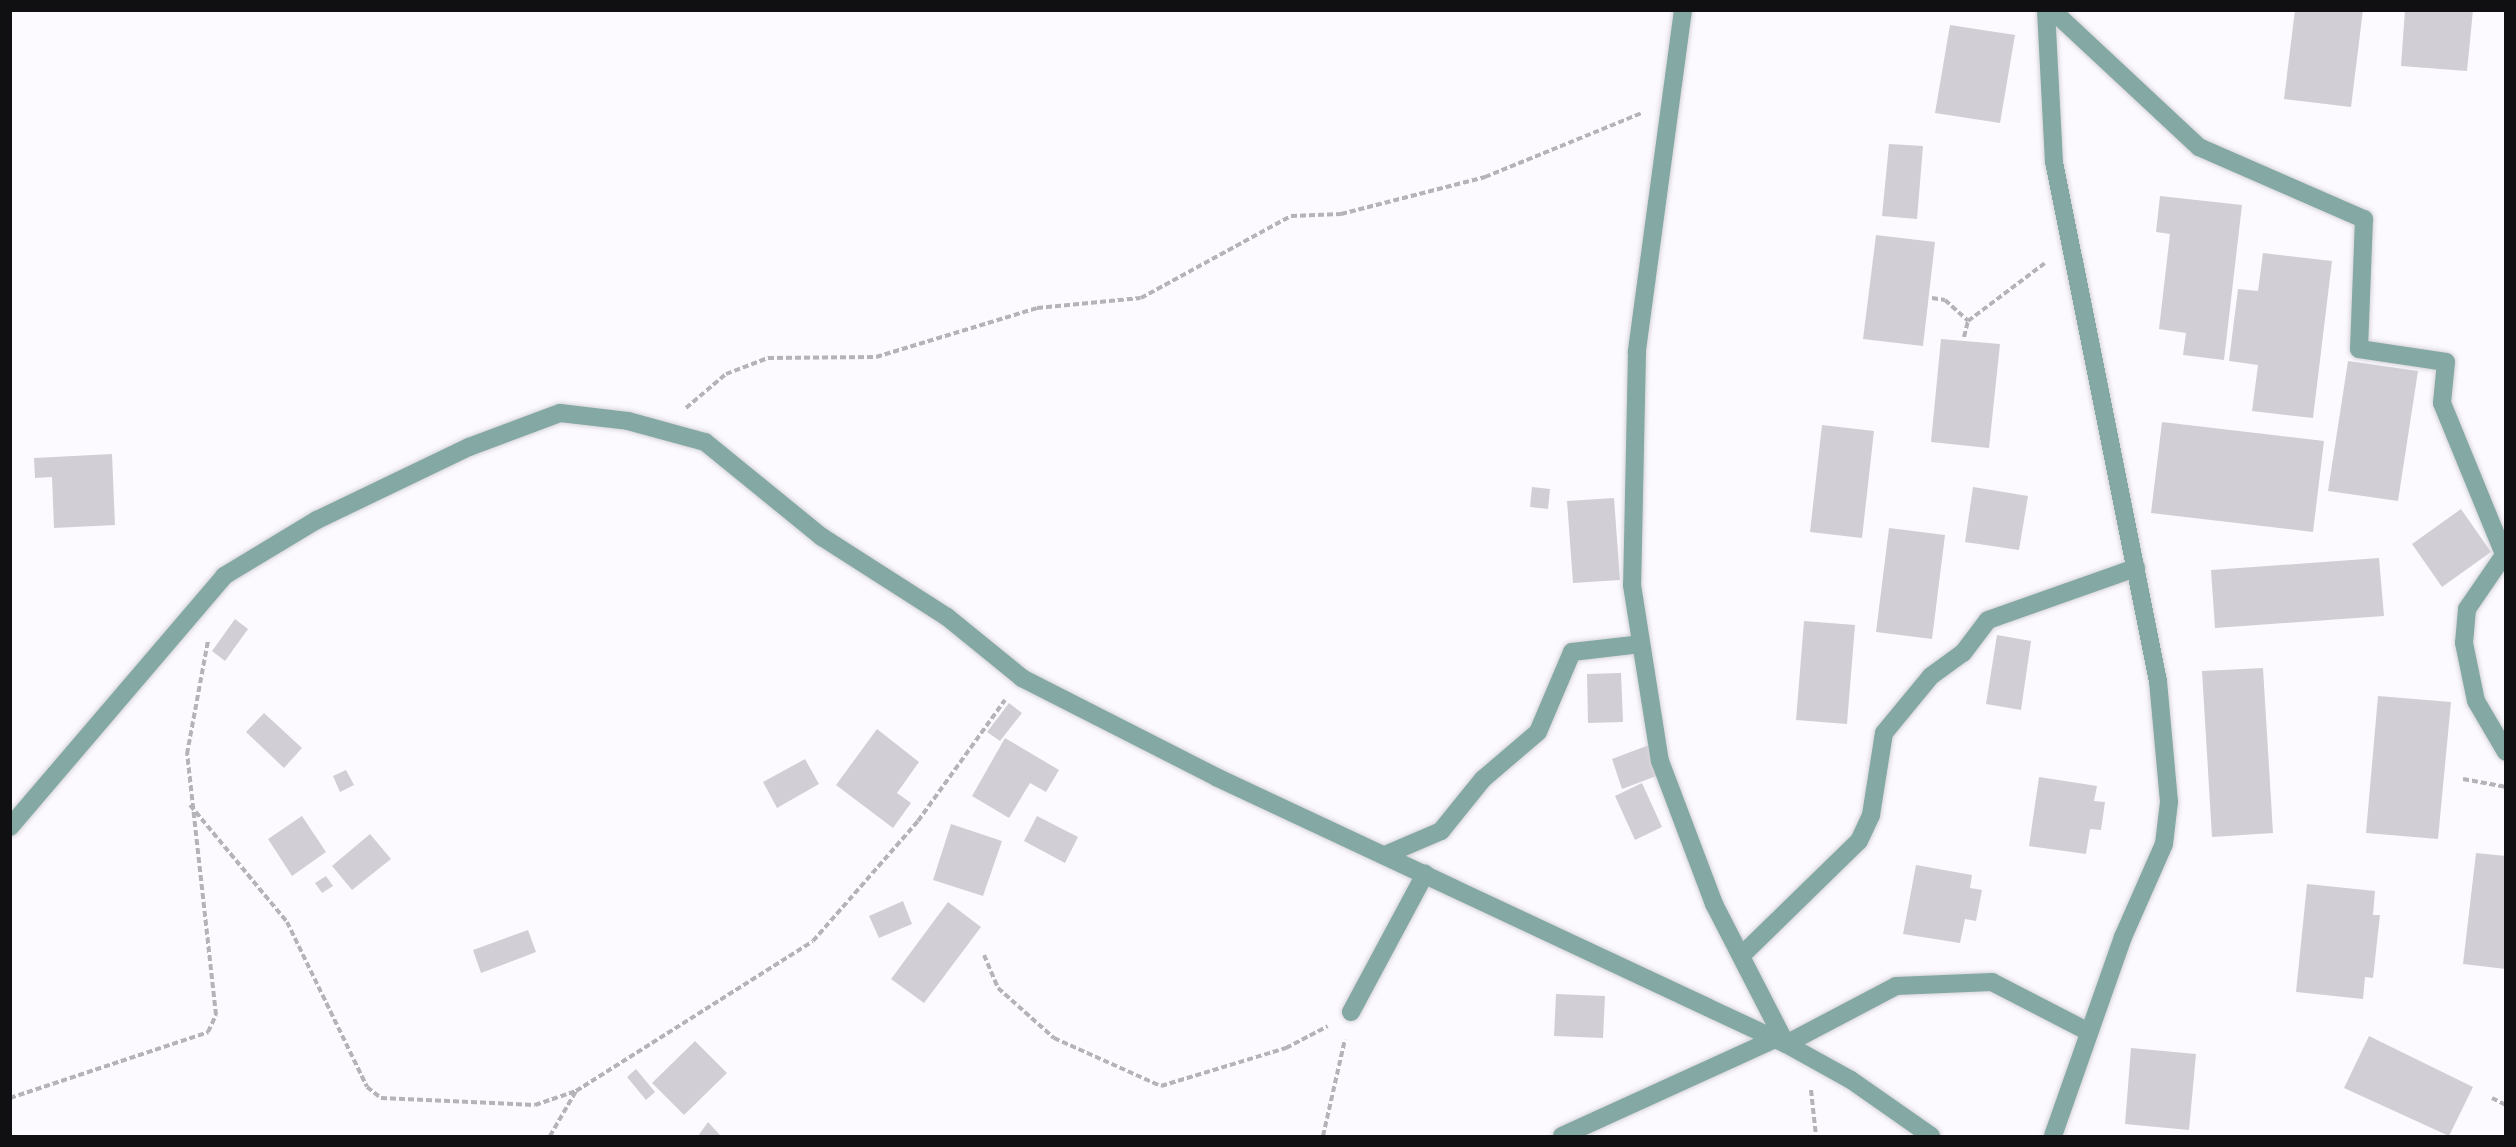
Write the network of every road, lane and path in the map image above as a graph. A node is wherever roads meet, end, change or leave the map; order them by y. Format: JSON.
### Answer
{"nodes":[{"id":1,"x":1683,"y":10,"type":"edge"},
{"id":2,"x":2046,"y":10,"type":"edge"},
{"id":3,"x":2052,"y":10,"type":"edge"},
{"id":4,"x":1667,"y":102,"type":"junction"},
{"id":5,"x":2071,"y":233,"type":"junction"},
{"id":6,"x":1932,"y":298,"type":"dead end"},
{"id":7,"x":1968,"y":321,"type":"junction"},
{"id":8,"x":1964,"y":337,"type":"dead end"},
{"id":9,"x":676,"y":407,"type":"dead end"},
{"id":10,"x":2505,"y":557,"type":"edge"},
{"id":11,"x":2136,"y":568,"type":"junction"},
{"id":12,"x":210,"y":633,"type":"dead end"},
{"id":13,"x":1641,"y":644,"type":"junction"},
{"id":14,"x":1022,"y":678,"type":"junction"},
{"id":15,"x":2505,"y":752,"type":"edge"},
{"id":16,"x":2463,"y":779,"type":"dead end"},
{"id":17,"x":2505,"y":787,"type":"edge"},
{"id":18,"x":190,"y":805,"type":"junction"},
{"id":19,"x":10,"y":827,"type":"edge"},
{"id":20,"x":1385,"y":855,"type":"junction"},
{"id":21,"x":1425,"y":874,"type":"junction"},
{"id":22,"x":984,"y":955,"type":"dead end"},
{"id":23,"x":1742,"y":955,"type":"junction"},
{"id":24,"x":1351,"y":1012,"type":"junction"},
{"id":25,"x":2089,"y":1032,"type":"junction"},
{"id":26,"x":1780,"y":1042,"type":"junction"},
{"id":27,"x":1807,"y":1056,"type":"junction"},
{"id":28,"x":576,"y":1091,"type":"junction"},
{"id":29,"x":10,"y":1098,"type":"edge"},
{"id":30,"x":2492,"y":1098,"type":"dead end"},
{"id":31,"x":2505,"y":1105,"type":"edge"},
{"id":32,"x":550,"y":1137,"type":"edge"},
{"id":33,"x":1323,"y":1137,"type":"edge"},
{"id":34,"x":1562,"y":1137,"type":"edge"},
{"id":35,"x":1816,"y":1137,"type":"edge"},
{"id":36,"x":1931,"y":1137,"type":"edge"},
{"id":37,"x":2053,"y":1137,"type":"edge"}],
"edges":[{"from":1,"to":4,"type":"street"},
{"from":2,"to":5,"type":"street"},
{"from":3,"to":10,"type":"street"},
{"from":4,"to":9,"type":"path"},
{"from":4,"to":13,"type":"street"},
{"from":5,"to":7,"type":"path"},
{"from":5,"to":11,"type":"street"},
{"from":6,"to":7,"type":"path"},
{"from":7,"to":8,"type":"path"},
{"from":10,"to":15,"type":"street"},
{"from":11,"to":23,"type":"street"},
{"from":11,"to":25,"type":"street"},
{"from":12,"to":18,"type":"path"},
{"from":13,"to":20,"type":"street"},
{"from":13,"to":23,"type":"street"},
{"from":14,"to":19,"type":"street"},
{"from":14,"to":20,"type":"street"},
{"from":14,"to":28,"type":"path"},
{"from":16,"to":17,"type":"path"},
{"from":18,"to":28,"type":"path"},
{"from":18,"to":29,"type":"path"},
{"from":20,"to":21,"type":"street"},
{"from":21,"to":24,"type":"street"},
{"from":21,"to":26,"type":"street"},
{"from":22,"to":24,"type":"path"},
{"from":23,"to":26,"type":"street"},
{"from":24,"to":33,"type":"path"},
{"from":25,"to":26,"type":"street"},
{"from":25,"to":37,"type":"street"},
{"from":26,"to":27,"type":"street"},
{"from":26,"to":34,"type":"street"},
{"from":27,"to":35,"type":"path"},
{"from":27,"to":36,"type":"street"},
{"from":28,"to":32,"type":"path"},
{"from":30,"to":31,"type":"path"}]}
